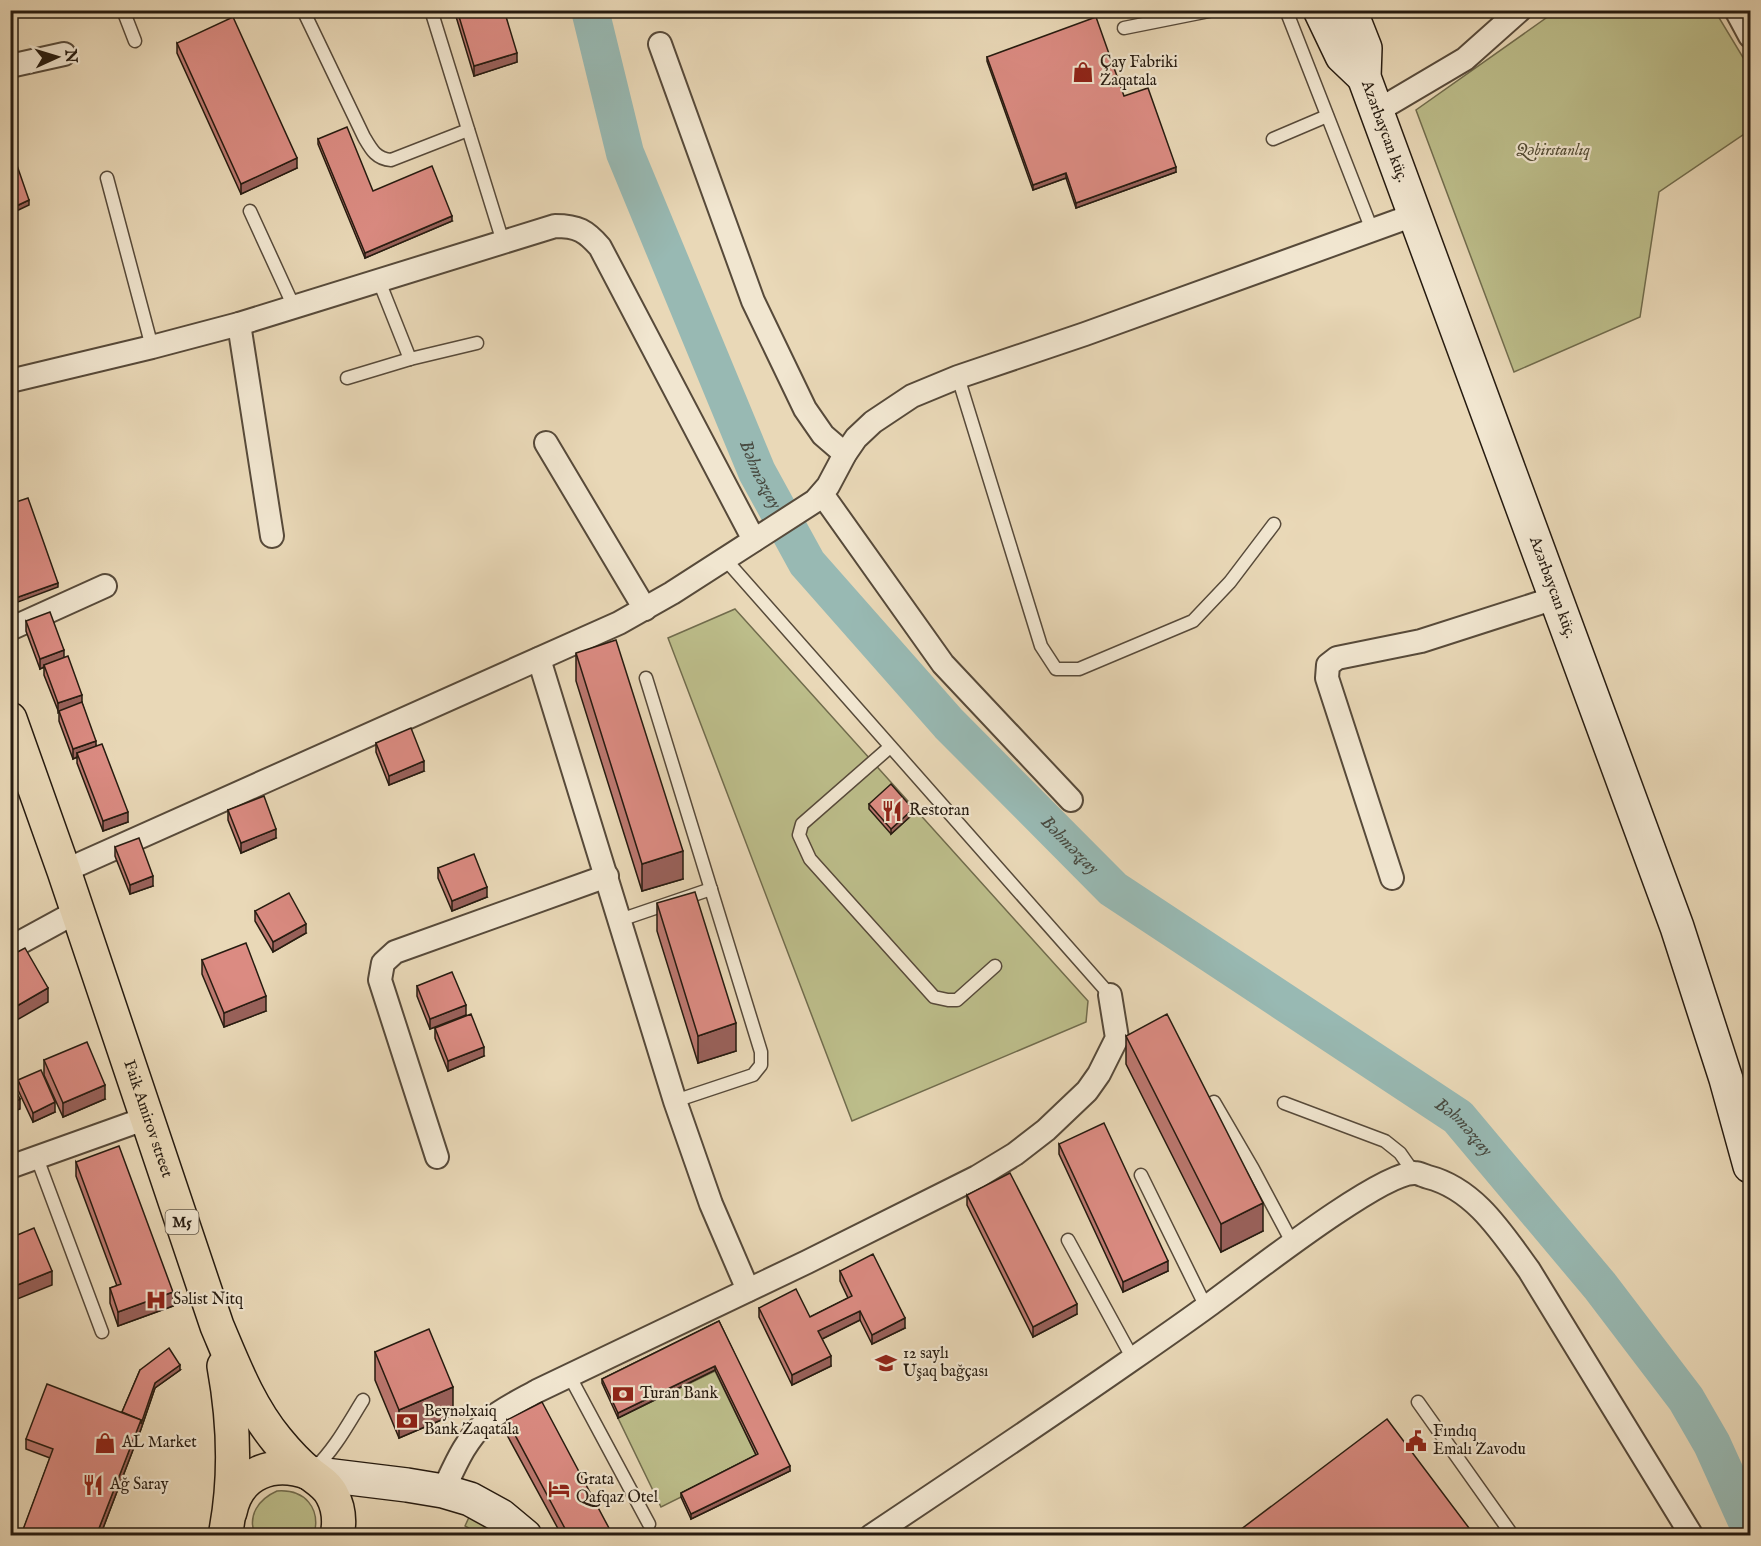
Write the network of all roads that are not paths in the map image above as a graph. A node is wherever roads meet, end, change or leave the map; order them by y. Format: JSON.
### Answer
{"nodes":[{"id":1,"x":123,"y":10,"type":"edge"},
{"id":2,"x":303,"y":10,"type":"edge"},
{"id":3,"x":431,"y":10,"type":"edge"},
{"id":4,"x":1214,"y":10,"type":"edge"},
{"id":5,"x":1286,"y":10,"type":"edge"},
{"id":6,"x":1320,"y":10,"type":"edge"},
{"id":7,"x":1350,"y":10,"type":"edge"},
{"id":8,"x":1520,"y":10,"type":"edge"},
{"id":9,"x":1736,"y":10,"type":"edge"},
{"id":10,"x":1124,"y":28,"type":"dead end"},
{"id":11,"x":1750,"y":36,"type":"edge"},
{"id":12,"x":135,"y":41,"type":"dead end"},
{"id":13,"x":660,"y":44,"type":"dead end"},
{"id":14,"x":64,"y":54,"type":"dead end"},
{"id":15,"x":10,"y":66,"type":"edge"},
{"id":16,"x":1364,"y":77,"type":"junction"},
{"id":17,"x":1377,"y":111,"type":"junction"},
{"id":18,"x":1327,"y":116,"type":"junction"},
{"id":19,"x":468,"y":130,"type":"junction"},
{"id":20,"x":1273,"y":139,"type":"dead end"},
{"id":21,"x":107,"y":178,"type":"dead end"},
{"id":22,"x":250,"y":212,"type":"dead end"},
{"id":23,"x":1414,"y":215,"type":"junction"},
{"id":24,"x":1372,"y":230,"type":"junction"},
{"id":25,"x":503,"y":242,"type":"junction"},
{"id":26,"x":379,"y":281,"type":"junction"},
{"id":27,"x":294,"y":307,"type":"junction"},
{"id":28,"x":239,"y":324,"type":"junction"},
{"id":29,"x":477,"y":343,"type":"dead end"},
{"id":30,"x":152,"y":347,"type":"junction"},
{"id":31,"x":410,"y":359,"type":"junction"},
{"id":32,"x":958,"y":377,"type":"junction"},
{"id":33,"x":347,"y":378,"type":"dead end"},
{"id":34,"x":10,"y":381,"type":"edge"},
{"id":35,"x":546,"y":443,"type":"dead end"},
{"id":36,"x":845,"y":454,"type":"junction"},
{"id":37,"x":819,"y":497,"type":"junction"},
{"id":38,"x":1275,"y":524,"type":"dead end"},
{"id":39,"x":272,"y":536,"type":"dead end"},
{"id":40,"x":759,"y":537,"type":"junction"},
{"id":41,"x":725,"y":559,"type":"junction"},
{"id":42,"x":105,"y":586,"type":"dead end"},
{"id":43,"x":1555,"y":598,"type":"junction"},
{"id":44,"x":645,"y":609,"type":"junction"},
{"id":45,"x":10,"y":629,"type":"edge"},
{"id":46,"x":539,"y":659,"type":"junction"},
{"id":47,"x":646,"y":678,"type":"dead end"},
{"id":48,"x":10,"y":719,"type":"edge"},
{"id":49,"x":890,"y":747,"type":"junction"},
{"id":50,"x":1071,"y":800,"type":"dead end"},
{"id":51,"x":64,"y":871,"type":"junction"},
{"id":52,"x":607,"y":876,"type":"junction"},
{"id":53,"x":1392,"y":878,"type":"dead end"},
{"id":54,"x":711,"y":889,"type":"junction"},
{"id":55,"x":76,"y":912,"type":"junction"},
{"id":56,"x":620,"y":920,"type":"junction"},
{"id":57,"x":10,"y":948,"type":"edge"},
{"id":58,"x":996,"y":966,"type":"dead end"},
{"id":59,"x":1110,"y":995,"type":"joint"},
{"id":60,"x":675,"y":1101,"type":"junction"},
{"id":61,"x":1214,"y":1102,"type":"edge"},
{"id":62,"x":1284,"y":1103,"type":"dead end"},
{"id":63,"x":147,"y":1118,"type":"junction"},
{"id":64,"x":437,"y":1157,"type":"dead end"},
{"id":65,"x":37,"y":1158,"type":"junction"},
{"id":66,"x":1750,"y":1166,"type":"edge"},
{"id":67,"x":10,"y":1167,"type":"edge"},
{"id":68,"x":1414,"y":1173,"type":"junction"},
{"id":69,"x":1141,"y":1175,"type":"dead end"},
{"id":70,"x":1068,"y":1240,"type":"dead end"},
{"id":71,"x":1293,"y":1244,"type":"junction"},
{"id":72,"x":748,"y":1290,"type":"junction"},
{"id":73,"x":1206,"y":1307,"type":"junction"},
{"id":74,"x":217,"y":1326,"type":"junction"},
{"id":75,"x":102,"y":1332,"type":"dead end"},
{"id":76,"x":1133,"y":1359,"type":"junction"},
{"id":77,"x":569,"y":1375,"type":"junction"},
{"id":78,"x":363,"y":1400,"type":"dead end"},
{"id":79,"x":1418,"y":1402,"type":"dead end"},
{"id":80,"x":309,"y":1473,"type":"junction"},
{"id":81,"x":443,"y":1491,"type":"junction"},
{"id":82,"x":649,"y":1524,"type":"dead end"},
{"id":83,"x":227,"y":1530,"type":"edge"},
{"id":84,"x":337,"y":1536,"type":"edge"},
{"id":85,"x":525,"y":1536,"type":"edge"},
{"id":86,"x":871,"y":1536,"type":"edge"},
{"id":87,"x":1513,"y":1536,"type":"edge"},
{"id":88,"x":1692,"y":1536,"type":"edge"}],
"edges":[{"from":1,"to":12,"type":"lane"},
{"from":2,"to":19,"type":"lane"},
{"from":3,"to":19,"type":"lane"},
{"from":4,"to":10,"type":"lane"},
{"from":5,"to":18,"type":"lane"},
{"from":6,"to":16,"type":"main road"},
{"from":7,"to":16,"type":"main road","name":"Azərbaycan küç."},
{"from":8,"to":17,"type":"street"},
{"from":9,"to":11,"type":"street"},
{"from":13,"to":36,"type":"street"},
{"from":14,"to":15,"type":"street"},
{"from":16,"to":17,"type":"main road","name":"Azərbaycan küç."},
{"from":17,"to":23,"type":"main road","name":"Azərbaycan küç."},
{"from":18,"to":20,"type":"lane"},
{"from":18,"to":24,"type":"lane"},
{"from":19,"to":25,"type":"lane"},
{"from":21,"to":30,"type":"lane"},
{"from":22,"to":27,"type":"lane"},
{"from":23,"to":24,"type":"street"},
{"from":23,"to":43,"type":"main road","name":"Azərbaycan küç."},
{"from":24,"to":32,"type":"street"},
{"from":25,"to":26,"type":"street"},
{"from":25,"to":40,"type":"street"},
{"from":26,"to":27,"type":"street"},
{"from":26,"to":31,"type":"lane"},
{"from":27,"to":28,"type":"street"},
{"from":28,"to":30,"type":"street"},
{"from":28,"to":39,"type":"street"},
{"from":29,"to":31,"type":"lane"},
{"from":30,"to":34,"type":"street"},
{"from":31,"to":33,"type":"lane"},
{"from":32,"to":36,"type":"street"},
{"from":32,"to":38,"type":"lane"},
{"from":35,"to":44,"type":"street"},
{"from":36,"to":37,"type":"street"},
{"from":37,"to":40,"type":"street"},
{"from":37,"to":50,"type":"street"},
{"from":40,"to":41,"type":"street"},
{"from":41,"to":44,"type":"street"},
{"from":41,"to":49,"type":"lane"},
{"from":42,"to":45,"type":"street"},
{"from":43,"to":53,"type":"street"},
{"from":43,"to":66,"type":"main road","name":"Azərbaycan küç."},
{"from":44,"to":46,"type":"street"},
{"from":46,"to":51,"type":"street"},
{"from":46,"to":52,"type":"street"},
{"from":47,"to":54,"type":"lane"},
{"from":48,"to":51,"type":"highway","number":"M5"},
{"from":49,"to":58,"type":"lane"},
{"from":49,"to":59,"type":"lane"},
{"from":51,"to":55,"type":"highway","number":"M5"},
{"from":52,"to":56,"type":"street"},
{"from":52,"to":64,"type":"street"},
{"from":54,"to":56,"type":"lane"},
{"from":54,"to":60,"type":"lane"},
{"from":55,"to":57,"type":"street"},
{"from":55,"to":63,"type":"highway","name":"Faik Amirov street","number":"M5"},
{"from":56,"to":60,"type":"street"},
{"from":59,"to":72,"type":"street"},
{"from":60,"to":72,"type":"street"},
{"from":61,"to":71,"type":"lane"},
{"from":62,"to":68,"type":"lane"},
{"from":63,"to":65,"type":"street"},
{"from":63,"to":74,"type":"highway","name":"Faik Amirov street","number":"M5"},
{"from":65,"to":67,"type":"street"},
{"from":65,"to":75,"type":"lane"},
{"from":68,"to":71,"type":"street"},
{"from":68,"to":88,"type":"street"},
{"from":69,"to":73,"type":"lane"},
{"from":70,"to":76,"type":"lane"},
{"from":71,"to":73,"type":"street"},
{"from":72,"to":77,"type":"street"},
{"from":73,"to":76,"type":"street"},
{"from":74,"to":80,"type":"highway"},
{"from":74,"to":83,"type":"highway"},
{"from":76,"to":86,"type":"street"},
{"from":77,"to":81,"type":"street"},
{"from":77,"to":82,"type":"lane"},
{"from":78,"to":80,"type":"lane"},
{"from":79,"to":87,"type":"lane"},
{"from":80,"to":81,"type":"main road"},
{"from":80,"to":83,"type":"highway"},
{"from":80,"to":84,"type":"highway"},
{"from":81,"to":85,"type":"main road"}]}
